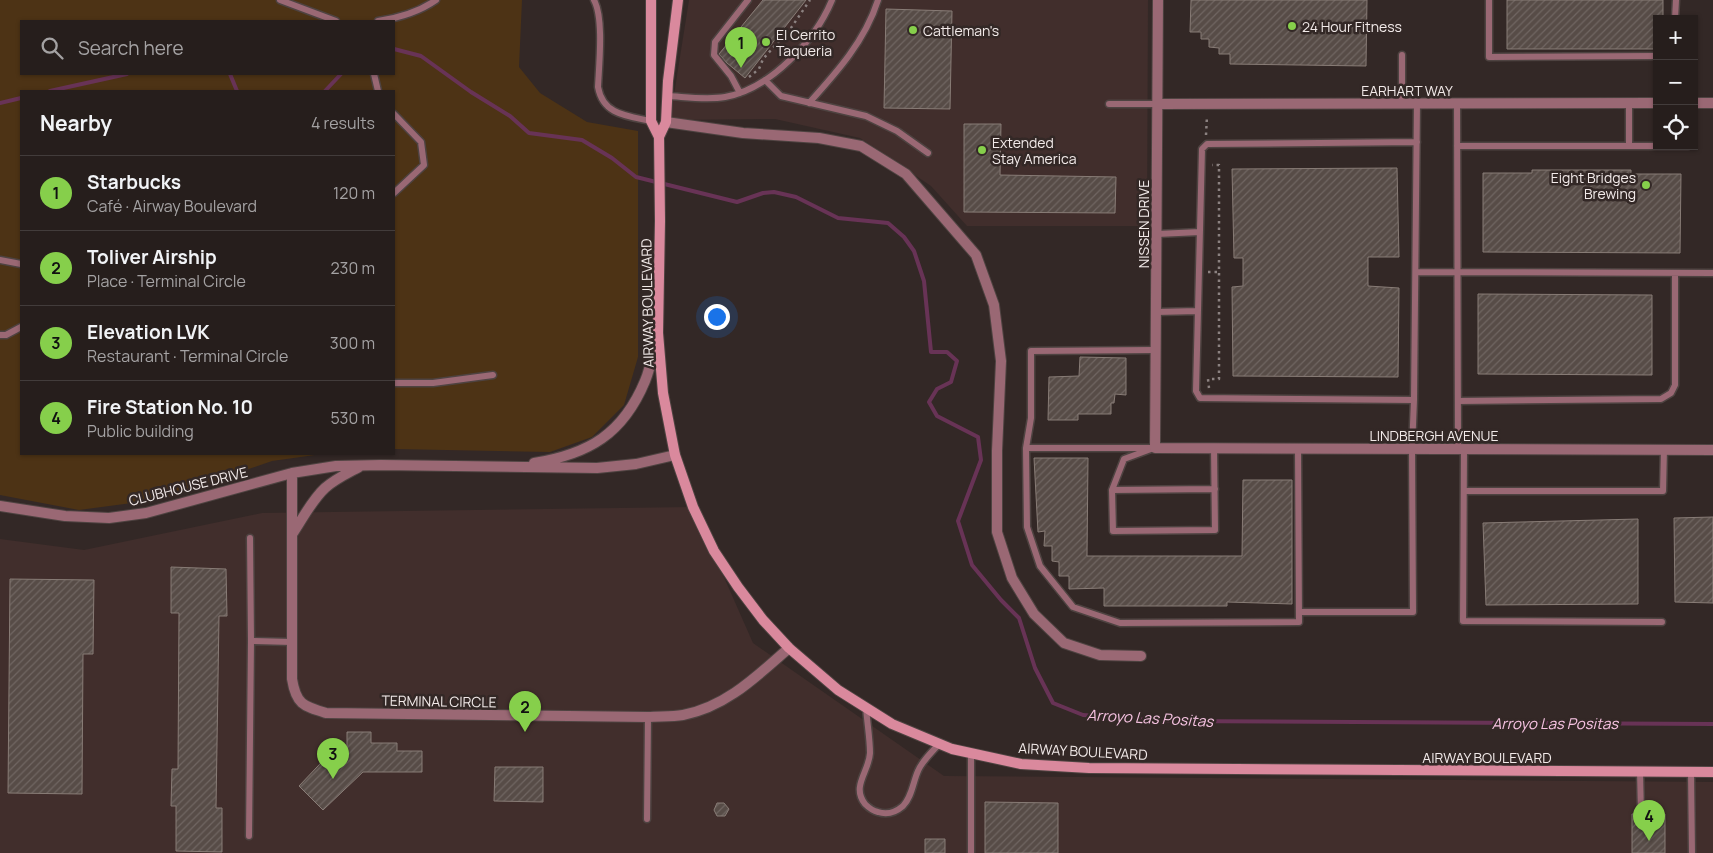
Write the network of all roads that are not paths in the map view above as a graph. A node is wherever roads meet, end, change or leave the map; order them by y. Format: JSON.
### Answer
{"nodes":[{"id":1,"x":280,"y":0,"type":"edge"},
{"id":2,"x":436,"y":0,"type":"edge"},
{"id":3,"x":594,"y":0,"type":"edge"},
{"id":4,"x":651,"y":0,"type":"edge"},
{"id":5,"x":678,"y":0,"type":"edge"},
{"id":6,"x":748,"y":0,"type":"edge"},
{"id":7,"x":832,"y":0,"type":"edge"},
{"id":8,"x":878,"y":0,"type":"edge"},
{"id":9,"x":1158,"y":0,"type":"edge"},
{"id":10,"x":1489,"y":0,"type":"edge"},
{"id":11,"x":1676,"y":0,"type":"edge"},
{"id":12,"x":1675,"y":15,"type":"edge"},
{"id":13,"x":333,"y":20,"type":"edge"},
{"id":14,"x":385,"y":20,"type":"edge"},
{"id":15,"x":1402,"y":55,"type":"dead end"},
{"id":16,"x":1653,"y":56,"type":"edge"},
{"id":17,"x":374,"y":75,"type":"edge"},
{"id":18,"x":765,"y":80,"type":"junction"},
{"id":19,"x":378,"y":90,"type":"edge"},
{"id":20,"x":740,"y":93,"type":"junction"},
{"id":21,"x":668,"y":96,"type":"junction"},
{"id":22,"x":809,"y":103,"type":"junction"},
{"id":23,"x":1402,"y":103,"type":"junction"},
{"id":24,"x":1417,"y":103,"type":"junction"},
{"id":25,"x":1457,"y":103,"type":"junction"},
{"id":26,"x":1629,"y":103,"type":"junction"},
{"id":27,"x":1653,"y":103,"type":"edge"},
{"id":28,"x":1698,"y":103,"type":"edge"},
{"id":29,"x":1713,"y":103,"type":"edge"},
{"id":30,"x":1109,"y":104,"type":"dead end"},
{"id":31,"x":1158,"y":104,"type":"junction"},
{"id":32,"x":395,"y":115,"type":"edge"},
{"id":33,"x":651,"y":121,"type":"junction"},
{"id":34,"x":666,"y":122,"type":"junction"},
{"id":35,"x":659,"y":137,"type":"junction"},
{"id":36,"x":1417,"y":142,"type":"junction"},
{"id":37,"x":1457,"y":146,"type":"junction"},
{"id":38,"x":1629,"y":146,"type":"junction"},
{"id":39,"x":1653,"y":146,"type":"edge"},
{"id":40,"x":928,"y":153,"type":"dead end"},
{"id":41,"x":395,"y":192,"type":"edge"},
{"id":42,"x":1200,"y":232,"type":"junction"},
{"id":43,"x":1157,"y":234,"type":"junction"},
{"id":44,"x":0,"y":260,"type":"edge"},
{"id":45,"x":20,"y":264,"type":"edge"},
{"id":46,"x":1416,"y":272,"type":"junction"},
{"id":47,"x":1458,"y":272,"type":"junction"},
{"id":48,"x":1675,"y":273,"type":"junction"},
{"id":49,"x":1713,"y":273,"type":"edge"},
{"id":50,"x":1198,"y":311,"type":"junction"},
{"id":51,"x":1156,"y":312,"type":"junction"},
{"id":52,"x":20,"y":328,"type":"edge"},
{"id":53,"x":658,"y":333,"type":"junction"},
{"id":54,"x":0,"y":335,"type":"edge"},
{"id":55,"x":1155,"y":350,"type":"junction"},
{"id":56,"x":493,"y":375,"type":"dead end"},
{"id":57,"x":395,"y":384,"type":"edge"},
{"id":58,"x":1414,"y":400,"type":"junction"},
{"id":59,"x":1458,"y":401,"type":"junction"},
{"id":60,"x":1026,"y":448,"type":"junction"},
{"id":61,"x":1155,"y":448,"type":"junction"},
{"id":62,"x":1214,"y":448,"type":"junction"},
{"id":63,"x":1298,"y":448,"type":"junction"},
{"id":64,"x":1412,"y":449,"type":"junction"},
{"id":65,"x":1461,"y":449,"type":"junction"},
{"id":66,"x":1664,"y":450,"type":"junction"},
{"id":67,"x":1713,"y":450,"type":"edge"},
{"id":68,"x":674,"y":455,"type":"junction"},
{"id":69,"x":362,"y":466,"type":"junction"},
{"id":70,"x":502,"y":467,"type":"junction"},
{"id":71,"x":292,"y":473,"type":"junction"},
{"id":72,"x":1215,"y":489,"type":"junction"},
{"id":73,"x":1112,"y":490,"type":"junction"},
{"id":74,"x":1464,"y":491,"type":"junction"},
{"id":75,"x":0,"y":506,"type":"edge"},
{"id":76,"x":293,"y":534,"type":"junction"},
{"id":77,"x":250,"y":538,"type":"dead end"},
{"id":78,"x":1299,"y":612,"type":"junction"},
{"id":79,"x":1662,"y":622,"type":"dead end"},
{"id":80,"x":251,"y":641,"type":"junction"},
{"id":81,"x":292,"y":642,"type":"junction"},
{"id":82,"x":790,"y":648,"type":"junction"},
{"id":83,"x":1141,"y":656,"type":"dead end"},
{"id":84,"x":866,"y":707,"type":"junction"},
{"id":85,"x":648,"y":717,"type":"junction"},
{"id":86,"x":939,"y":744,"type":"junction"},
{"id":87,"x":971,"y":753,"type":"junction"},
{"id":88,"x":1640,"y":771,"type":"junction"},
{"id":89,"x":1692,"y":772,"type":"junction"},
{"id":90,"x":1713,"y":772,"type":"edge"},
{"id":91,"x":1641,"y":814,"type":"dead end"},
{"id":92,"x":647,"y":819,"type":"dead end"},
{"id":93,"x":249,"y":836,"type":"dead end"},
{"id":94,"x":971,"y":853,"type":"edge"},
{"id":95,"x":1692,"y":853,"type":"edge"}],
"edges":[{"from":1,"to":13,"type":"lane"},
{"from":2,"to":14,"type":"lane"},
{"from":3,"to":33,"type":"lane"},
{"from":4,"to":33,"type":"main road","name":"AIRWAY BOULEVARD"},
{"from":5,"to":21,"type":"main road","name":"AIRWAY BOULEVARD"},
{"from":6,"to":20,"type":"lane"},
{"from":7,"to":18,"type":"lane"},
{"from":8,"to":22,"type":"lane"},
{"from":9,"to":31,"type":"street","name":"NISSEN DRIVE"},
{"from":10,"to":16,"type":"lane"},
{"from":11,"to":12,"type":"lane"},
{"from":15,"to":23,"type":"lane"},
{"from":17,"to":19,"type":"lane"},
{"from":18,"to":20,"type":"lane"},
{"from":18,"to":22,"type":"lane"},
{"from":20,"to":21,"type":"lane"},
{"from":21,"to":34,"type":"main road","name":"AIRWAY BOULEVARD"},
{"from":22,"to":40,"type":"lane"},
{"from":23,"to":24,"type":"street","name":"EARHART WAY"},
{"from":23,"to":31,"type":"street","name":"EARHART WAY"},
{"from":24,"to":25,"type":"street","name":"EARHART WAY"},
{"from":24,"to":36,"type":"lane"},
{"from":25,"to":26,"type":"street","name":"EARHART WAY"},
{"from":25,"to":37,"type":"lane"},
{"from":26,"to":27,"type":"street","name":"EARHART WAY"},
{"from":26,"to":38,"type":"lane"},
{"from":28,"to":29,"type":"street"},
{"from":30,"to":31,"type":"lane"},
{"from":31,"to":43,"type":"street","name":"NISSEN DRIVE"},
{"from":32,"to":41,"type":"lane"},
{"from":33,"to":35,"type":"main road","name":"AIRWAY BOULEVARD"},
{"from":34,"to":35,"type":"main road","name":"AIRWAY BOULEVARD"},
{"from":34,"to":83,"type":"street"},
{"from":35,"to":53,"type":"main road","name":"AIRWAY BOULEVARD"},
{"from":36,"to":42,"type":"lane"},
{"from":36,"to":46,"type":"lane"},
{"from":37,"to":38,"type":"lane"},
{"from":37,"to":47,"type":"lane"},
{"from":38,"to":39,"type":"lane"},
{"from":42,"to":43,"type":"lane"},
{"from":42,"to":50,"type":"lane"},
{"from":43,"to":51,"type":"street","name":"NISSEN DRIVE"},
{"from":44,"to":45,"type":"lane"},
{"from":46,"to":47,"type":"lane"},
{"from":46,"to":58,"type":"lane"},
{"from":47,"to":48,"type":"lane"},
{"from":47,"to":59,"type":"lane"},
{"from":48,"to":49,"type":"lane"},
{"from":48,"to":59,"type":"lane"},
{"from":50,"to":51,"type":"lane"},
{"from":50,"to":58,"type":"lane"},
{"from":51,"to":55,"type":"street","name":"NISSEN DRIVE"},
{"from":52,"to":54,"type":"lane"},
{"from":53,"to":68,"type":"main road","name":"AIRWAY BOULEVARD"},
{"from":53,"to":70,"type":"street","name":"CLUBHOUSE DRIVE"},
{"from":55,"to":60,"type":"lane"},
{"from":55,"to":61,"type":"street","name":"NISSEN DRIVE"},
{"from":56,"to":57,"type":"lane"},
{"from":58,"to":64,"type":"lane"},
{"from":59,"to":65,"type":"lane"},
{"from":60,"to":61,"type":"lane"},
{"from":60,"to":78,"type":"lane"},
{"from":61,"to":62,"type":"street","name":"LINDBERGH AVENUE"},
{"from":61,"to":73,"type":"lane"},
{"from":62,"to":63,"type":"street","name":"LINDBERGH AVENUE"},
{"from":62,"to":72,"type":"lane"},
{"from":63,"to":64,"type":"street","name":"LINDBERGH AVENUE"},
{"from":63,"to":78,"type":"lane"},
{"from":64,"to":65,"type":"street","name":"LINDBERGH AVENUE"},
{"from":64,"to":78,"type":"lane"},
{"from":65,"to":66,"type":"street","name":"LINDBERGH AVENUE"},
{"from":65,"to":74,"type":"lane"},
{"from":66,"to":67,"type":"street","name":"LINDBERGH AVENUE"},
{"from":66,"to":74,"type":"lane"},
{"from":68,"to":70,"type":"street","name":"CLUBHOUSE DRIVE"},
{"from":68,"to":82,"type":"main road","name":"AIRWAY BOULEVARD"},
{"from":69,"to":70,"type":"street","name":"CLUBHOUSE DRIVE"},
{"from":69,"to":71,"type":"street","name":"CLUBHOUSE DRIVE"},
{"from":69,"to":76,"type":"street"},
{"from":71,"to":75,"type":"street","name":"CLUBHOUSE DRIVE"},
{"from":71,"to":76,"type":"street","name":"TERMINAL CIRCLE"},
{"from":72,"to":73,"type":"lane"},
{"from":72,"to":73,"type":"lane"},
{"from":74,"to":79,"type":"lane"},
{"from":76,"to":81,"type":"street","name":"TERMINAL CIRCLE"},
{"from":77,"to":80,"type":"lane"},
{"from":80,"to":81,"type":"lane"},
{"from":80,"to":93,"type":"lane"},
{"from":81,"to":85,"type":"street","name":"TERMINAL CIRCLE"},
{"from":82,"to":84,"type":"main road","name":"AIRWAY BOULEVARD"},
{"from":82,"to":85,"type":"street","name":"TERMINAL CIRCLE"},
{"from":84,"to":86,"type":"main road","name":"AIRWAY BOULEVARD"},
{"from":84,"to":86,"type":"lane"},
{"from":85,"to":92,"type":"lane"},
{"from":86,"to":87,"type":"main road","name":"AIRWAY BOULEVARD"},
{"from":87,"to":88,"type":"main road","name":"AIRWAY BOULEVARD"},
{"from":87,"to":94,"type":"lane"},
{"from":88,"to":89,"type":"main road","name":"AIRWAY BOULEVARD"},
{"from":88,"to":91,"type":"lane"},
{"from":89,"to":90,"type":"main road","name":"AIRWAY BOULEVARD"},
{"from":89,"to":95,"type":"lane"}]}
